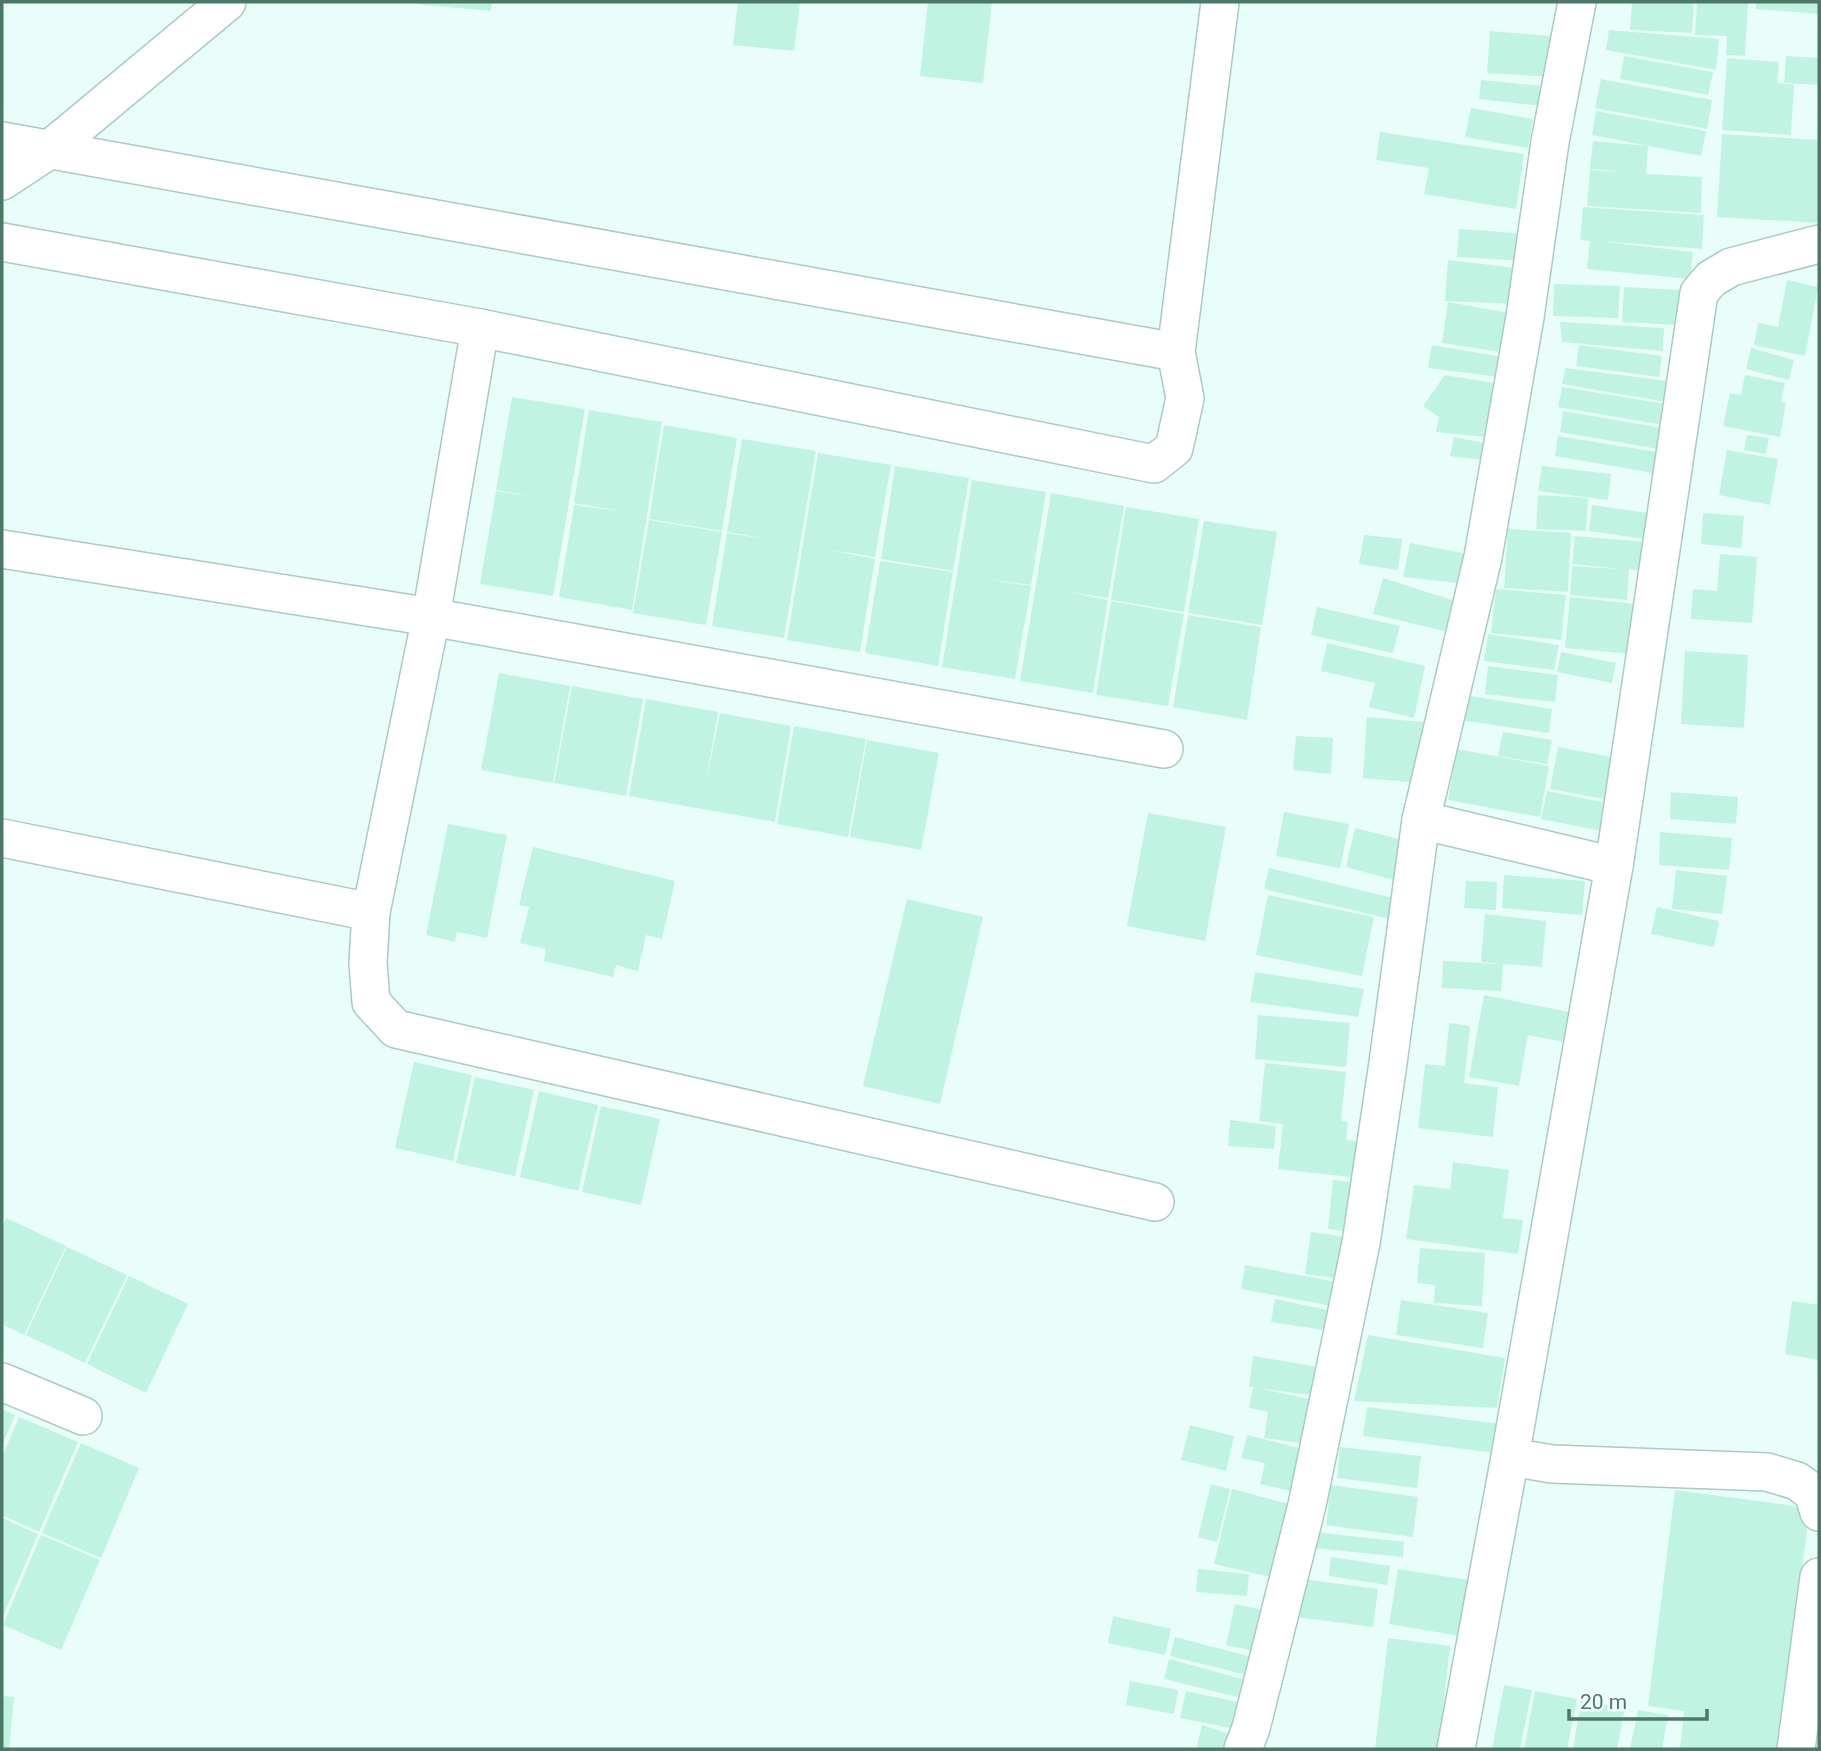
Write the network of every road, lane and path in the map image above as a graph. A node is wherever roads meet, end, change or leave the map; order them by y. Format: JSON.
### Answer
{"nodes":[{"id":1,"x":227,"y":2,"type":"edge"},
{"id":2,"x":1220,"y":2,"type":"edge"},
{"id":3,"x":1577,"y":2,"type":"edge"},
{"id":4,"x":2,"y":141,"type":"edge"},
{"id":5,"x":49,"y":150,"type":"junction"},
{"id":6,"x":2,"y":181,"type":"edge"},
{"id":7,"x":2,"y":242,"type":"edge"},
{"id":8,"x":1819,"y":244,"type":"edge"},
{"id":9,"x":480,"y":328,"type":"junction"},
{"id":10,"x":1176,"y":352,"type":"junction"},
{"id":11,"x":2,"y":549,"type":"edge"},
{"id":12,"x":431,"y":617,"type":"junction"},
{"id":13,"x":1164,"y":749,"type":"dead end"},
{"id":14,"x":1421,"y":820,"type":"junction"},
{"id":15,"x":2,"y":838,"type":"edge"},
{"id":16,"x":1614,"y":866,"type":"junction"},
{"id":17,"x":371,"y":912,"type":"junction"},
{"id":18,"x":1155,"y":1202,"type":"dead end"},
{"id":19,"x":2,"y":1382,"type":"edge"},
{"id":20,"x":83,"y":1416,"type":"dead end"},
{"id":21,"x":1510,"y":1457,"type":"junction"},
{"id":22,"x":1819,"y":1512,"type":"edge"},
{"id":23,"x":1819,"y":1577,"type":"edge"},
{"id":24,"x":1243,"y":1749,"type":"edge"},
{"id":25,"x":1456,"y":1749,"type":"edge"},
{"id":26,"x":1796,"y":1749,"type":"edge"}],
"edges":[{"from":1,"to":5,"type":"street"},
{"from":2,"to":10,"type":"street"},
{"from":3,"to":14,"type":"street"},
{"from":4,"to":5,"type":"street"},
{"from":5,"to":6,"type":"street"},
{"from":5,"to":10,"type":"street"},
{"from":7,"to":9,"type":"street"},
{"from":8,"to":16,"type":"street"},
{"from":9,"to":10,"type":"street"},
{"from":9,"to":12,"type":"street"},
{"from":11,"to":12,"type":"street"},
{"from":12,"to":13,"type":"street"},
{"from":12,"to":17,"type":"street"},
{"from":14,"to":16,"type":"street"},
{"from":14,"to":24,"type":"street"},
{"from":15,"to":17,"type":"street"},
{"from":16,"to":21,"type":"street"},
{"from":17,"to":18,"type":"street"},
{"from":19,"to":20,"type":"street"},
{"from":21,"to":22,"type":"street"},
{"from":21,"to":25,"type":"street"},
{"from":23,"to":26,"type":"street"}]}
